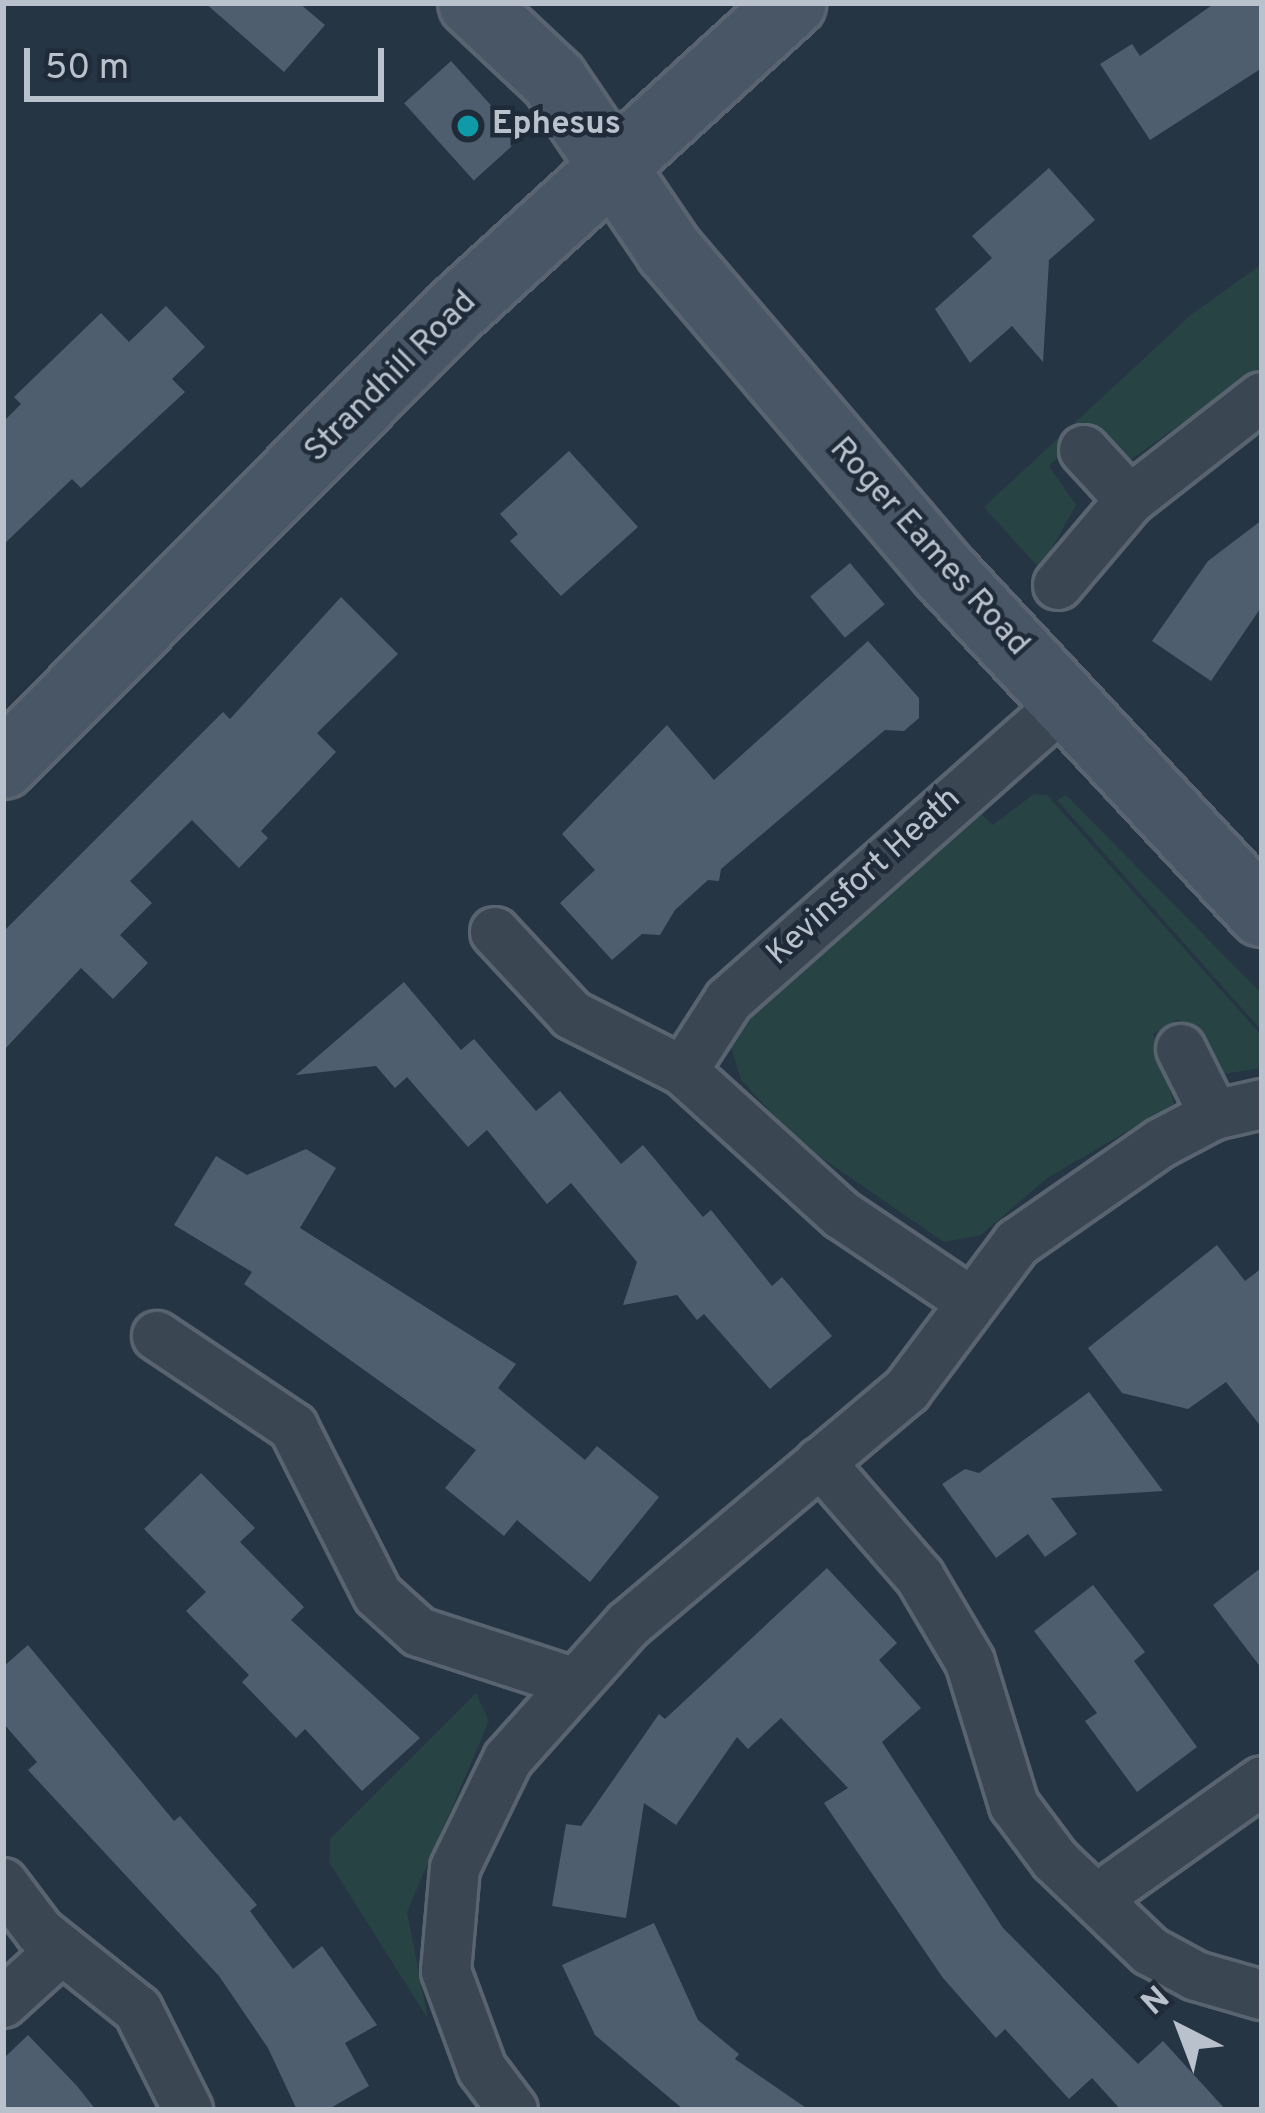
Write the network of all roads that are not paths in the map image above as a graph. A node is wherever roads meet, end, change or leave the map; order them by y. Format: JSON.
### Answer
{"nodes":[{"id":1,"x":472,"y":3,"type":"edge"},
{"id":2,"x":792,"y":3,"type":"edge"},
{"id":3,"x":610,"y":167,"type":"junction"},
{"id":4,"x":1262,"y":397,"type":"edge"},
{"id":5,"x":1084,"y":450,"type":"dead end"},
{"id":6,"x":1130,"y":500,"type":"junction"},
{"id":7,"x":1058,"y":586,"type":"dead end"},
{"id":8,"x":1066,"y":702,"type":"junction"},
{"id":9,"x":3,"y":765,"type":"edge"},
{"id":10,"x":1262,"y":913,"type":"edge"},
{"id":11,"x":495,"y":932,"type":"dead end"},
{"id":12,"x":1181,"y":1049,"type":"dead end"},
{"id":13,"x":682,"y":1071,"type":"junction"},
{"id":14,"x":1262,"y":1104,"type":"edge"},
{"id":15,"x":1214,"y":1115,"type":"junction"},
{"id":16,"x":970,"y":1301,"type":"junction"},
{"id":17,"x":157,"y":1336,"type":"dead end"},
{"id":18,"x":820,"y":1462,"type":"junction"},
{"id":19,"x":570,"y":1682,"type":"junction"},
{"id":20,"x":1262,"y":1781,"type":"edge"},
{"id":21,"x":3,"y":1882,"type":"edge"},
{"id":22,"x":1099,"y":1897,"type":"junction"},
{"id":23,"x":61,"y":1950,"type":"junction"},
{"id":24,"x":1262,"y":1995,"type":"edge"},
{"id":25,"x":3,"y":2003,"type":"edge"},
{"id":26,"x":497,"y":2106,"type":"edge"},
{"id":27,"x":188,"y":2110,"type":"edge"}],
"edges":[{"from":1,"to":3,"type":"main road","name":"Roger Eames Road"},
{"from":2,"to":3,"type":"main road","name":"Strandhill Road"},
{"from":3,"to":8,"type":"main road","name":"Roger Eames Road"},
{"from":3,"to":9,"type":"main road","name":"Strandhill Road"},
{"from":4,"to":6,"type":"street"},
{"from":5,"to":6,"type":"street"},
{"from":6,"to":7,"type":"street"},
{"from":8,"to":10,"type":"main road","name":"Roger Eames Road"},
{"from":8,"to":13,"type":"street","name":"Kevinsfort Heath"},
{"from":11,"to":13,"type":"street"},
{"from":12,"to":15,"type":"street"},
{"from":13,"to":16,"type":"street"},
{"from":14,"to":15,"type":"street"},
{"from":15,"to":16,"type":"street"},
{"from":16,"to":18,"type":"street"},
{"from":17,"to":19,"type":"street"},
{"from":18,"to":19,"type":"street"},
{"from":18,"to":22,"type":"street"},
{"from":19,"to":26,"type":"street"},
{"from":20,"to":22,"type":"street"},
{"from":21,"to":23,"type":"street"},
{"from":22,"to":24,"type":"street"},
{"from":23,"to":25,"type":"street"},
{"from":23,"to":27,"type":"street"}]}
